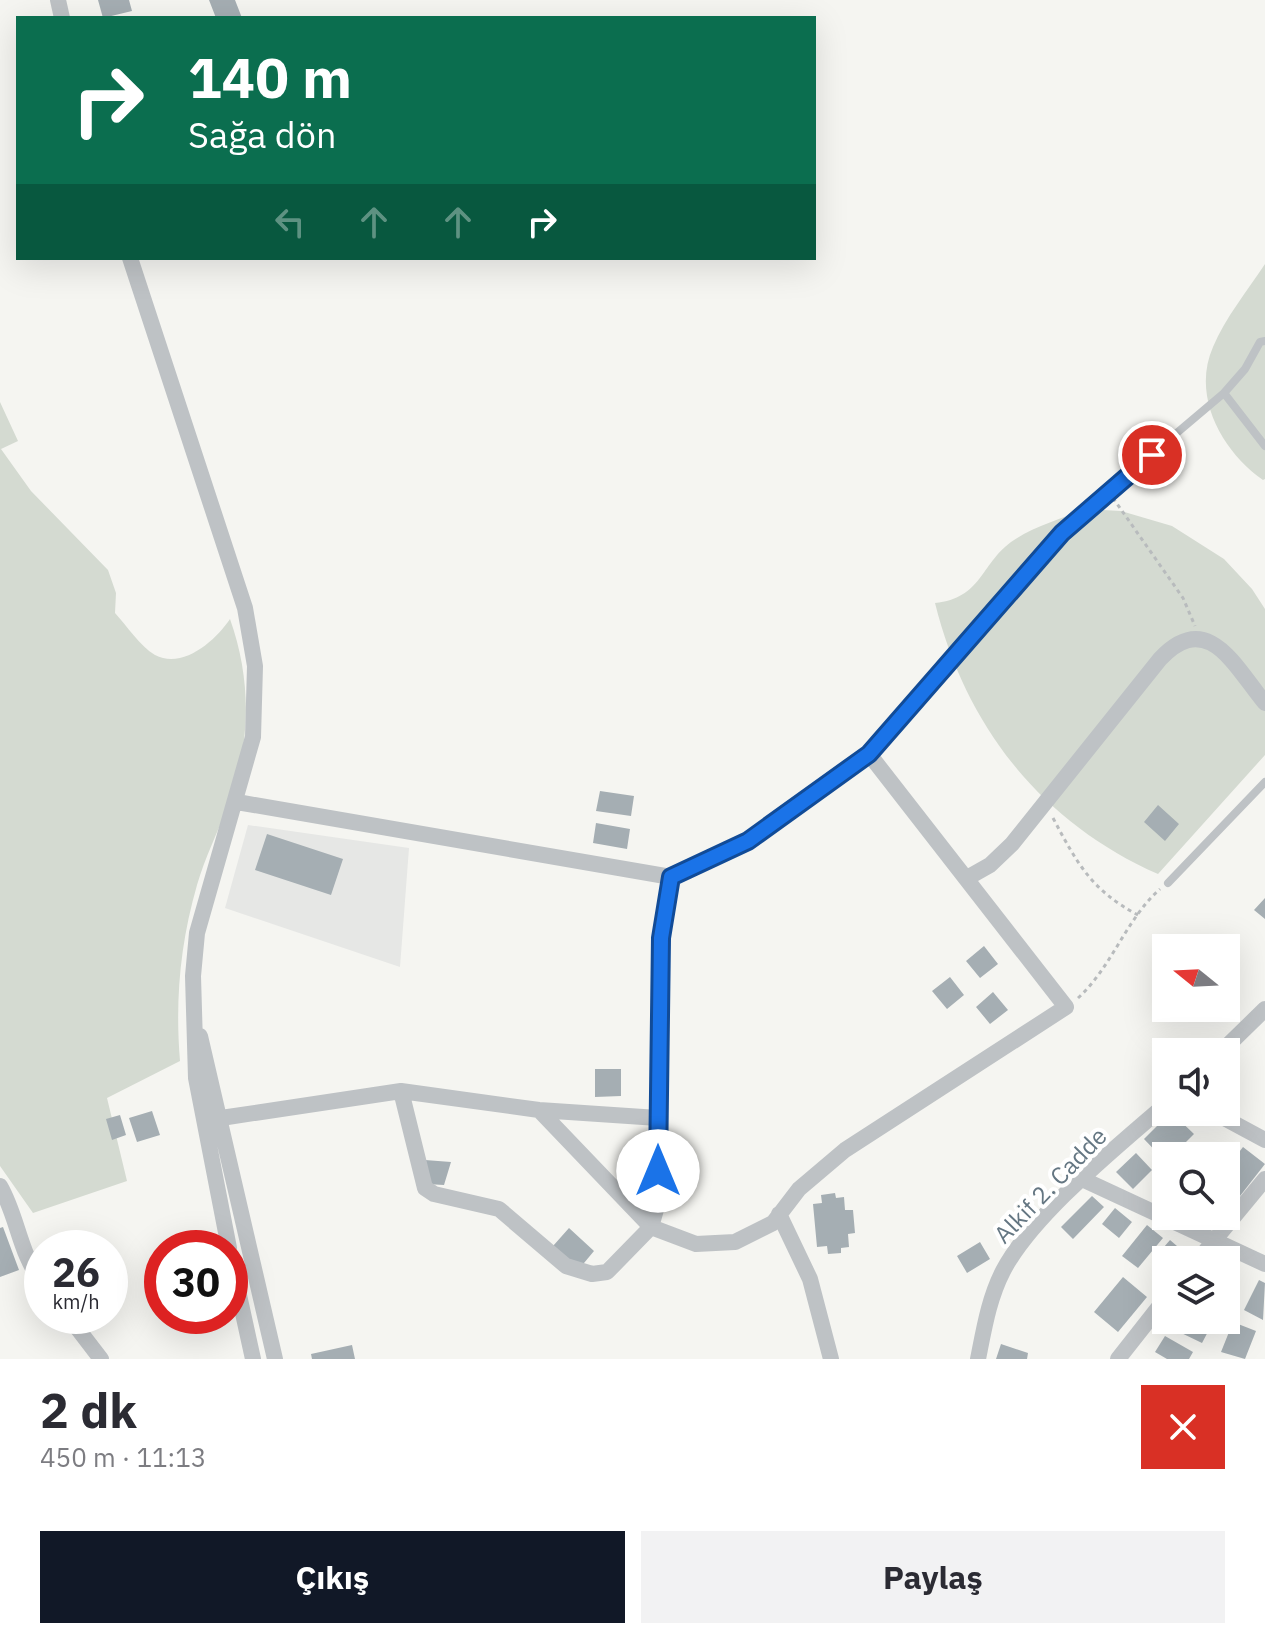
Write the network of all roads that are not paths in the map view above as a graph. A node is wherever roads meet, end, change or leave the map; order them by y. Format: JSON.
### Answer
{"nodes":[{"id":1,"x":131,"y":260,"type":"edge"},
{"id":2,"x":1265,"y":341,"type":"edge"},
{"id":3,"x":1224,"y":393,"type":"junction"},
{"id":4,"x":1265,"y":446,"type":"edge"},
{"id":5,"x":1265,"y":703,"type":"edge"},
{"id":6,"x":869,"y":754,"type":"junction"},
{"id":7,"x":1265,"y":782,"type":"edge"},
{"id":8,"x":237,"y":802,"type":"junction"},
{"id":9,"x":671,"y":877,"type":"junction"},
{"id":10,"x":967,"y":878,"type":"junction"},
{"id":11,"x":1168,"y":883,"type":"road end"},
{"id":12,"x":1265,"y":1009,"type":"edge"},
{"id":13,"x":195,"y":1019,"type":"junction"},
{"id":14,"x":1235,"y":1038,"type":"edge"},
{"id":15,"x":401,"y":1091,"type":"junction"},
{"id":16,"x":539,"y":1110,"type":"junction"},
{"id":17,"x":1152,"y":1116,"type":"edge"},
{"id":18,"x":221,"y":1118,"type":"junction"},
{"id":19,"x":658,"y":1118,"type":"junction"},
{"id":20,"x":1239,"y":1126,"type":"edge"},
{"id":21,"x":1265,"y":1140,"type":"edge"},
{"id":22,"x":1082,"y":1179,"type":"junction"},
{"id":23,"x":1265,"y":1179,"type":"edge"},
{"id":24,"x":0,"y":1186,"type":"edge"},
{"id":25,"x":779,"y":1214,"type":"junction"},
{"id":26,"x":651,"y":1227,"type":"junction"},
{"id":27,"x":225,"y":1230,"type":"edge"},
{"id":28,"x":1212,"y":1242,"type":"junction"},
{"id":29,"x":1209,"y":1246,"type":"edge"},
{"id":30,"x":24,"y":1251,"type":"edge"},
{"id":31,"x":1265,"y":1264,"type":"edge"},
{"id":32,"x":1152,"y":1316,"type":"edge"},
{"id":33,"x":82,"y":1334,"type":"edge"},
{"id":34,"x":247,"y":1334,"type":"edge"},
{"id":35,"x":101,"y":1359,"type":"edge"},
{"id":36,"x":253,"y":1359,"type":"edge"},
{"id":37,"x":275,"y":1359,"type":"edge"},
{"id":38,"x":831,"y":1359,"type":"edge"},
{"id":39,"x":978,"y":1359,"type":"edge"},
{"id":40,"x":1118,"y":1359,"type":"edge"}],
"edges":[{"from":1,"to":8,"type":"street"},
{"from":2,"to":3,"type":"lane"},
{"from":3,"to":4,"type":"lane"},
{"from":3,"to":6,"type":"lane"},
{"from":5,"to":10,"type":"street"},
{"from":6,"to":9,"type":"lane"},
{"from":6,"to":10,"type":"street"},
{"from":7,"to":11,"type":"lane"},
{"from":8,"to":9,"type":"street"},
{"from":8,"to":13,"type":"street"},
{"from":9,"to":19,"type":"street"},
{"from":10,"to":25,"type":"street"},
{"from":12,"to":14,"type":"street"},
{"from":13,"to":18,"type":"street"},
{"from":13,"to":27,"type":"street"},
{"from":15,"to":16,"type":"street"},
{"from":15,"to":18,"type":"street"},
{"from":15,"to":26,"type":"street"},
{"from":16,"to":19,"type":"street"},
{"from":16,"to":26,"type":"street"},
{"from":17,"to":22,"type":"street","name":"Alkif 2. Cadde"},
{"from":18,"to":37,"type":"street"},
{"from":19,"to":26,"type":"street"},
{"from":20,"to":21,"type":"street"},
{"from":22,"to":28,"type":"street"},
{"from":22,"to":39,"type":"street","name":"Alkif 2. Cadde"},
{"from":23,"to":28,"type":"street"},
{"from":24,"to":30,"type":"street"},
{"from":25,"to":26,"type":"street"},
{"from":25,"to":38,"type":"street"},
{"from":28,"to":29,"type":"street"},
{"from":28,"to":31,"type":"street"},
{"from":32,"to":40,"type":"street"},
{"from":33,"to":35,"type":"street"},
{"from":34,"to":36,"type":"street"}]}
